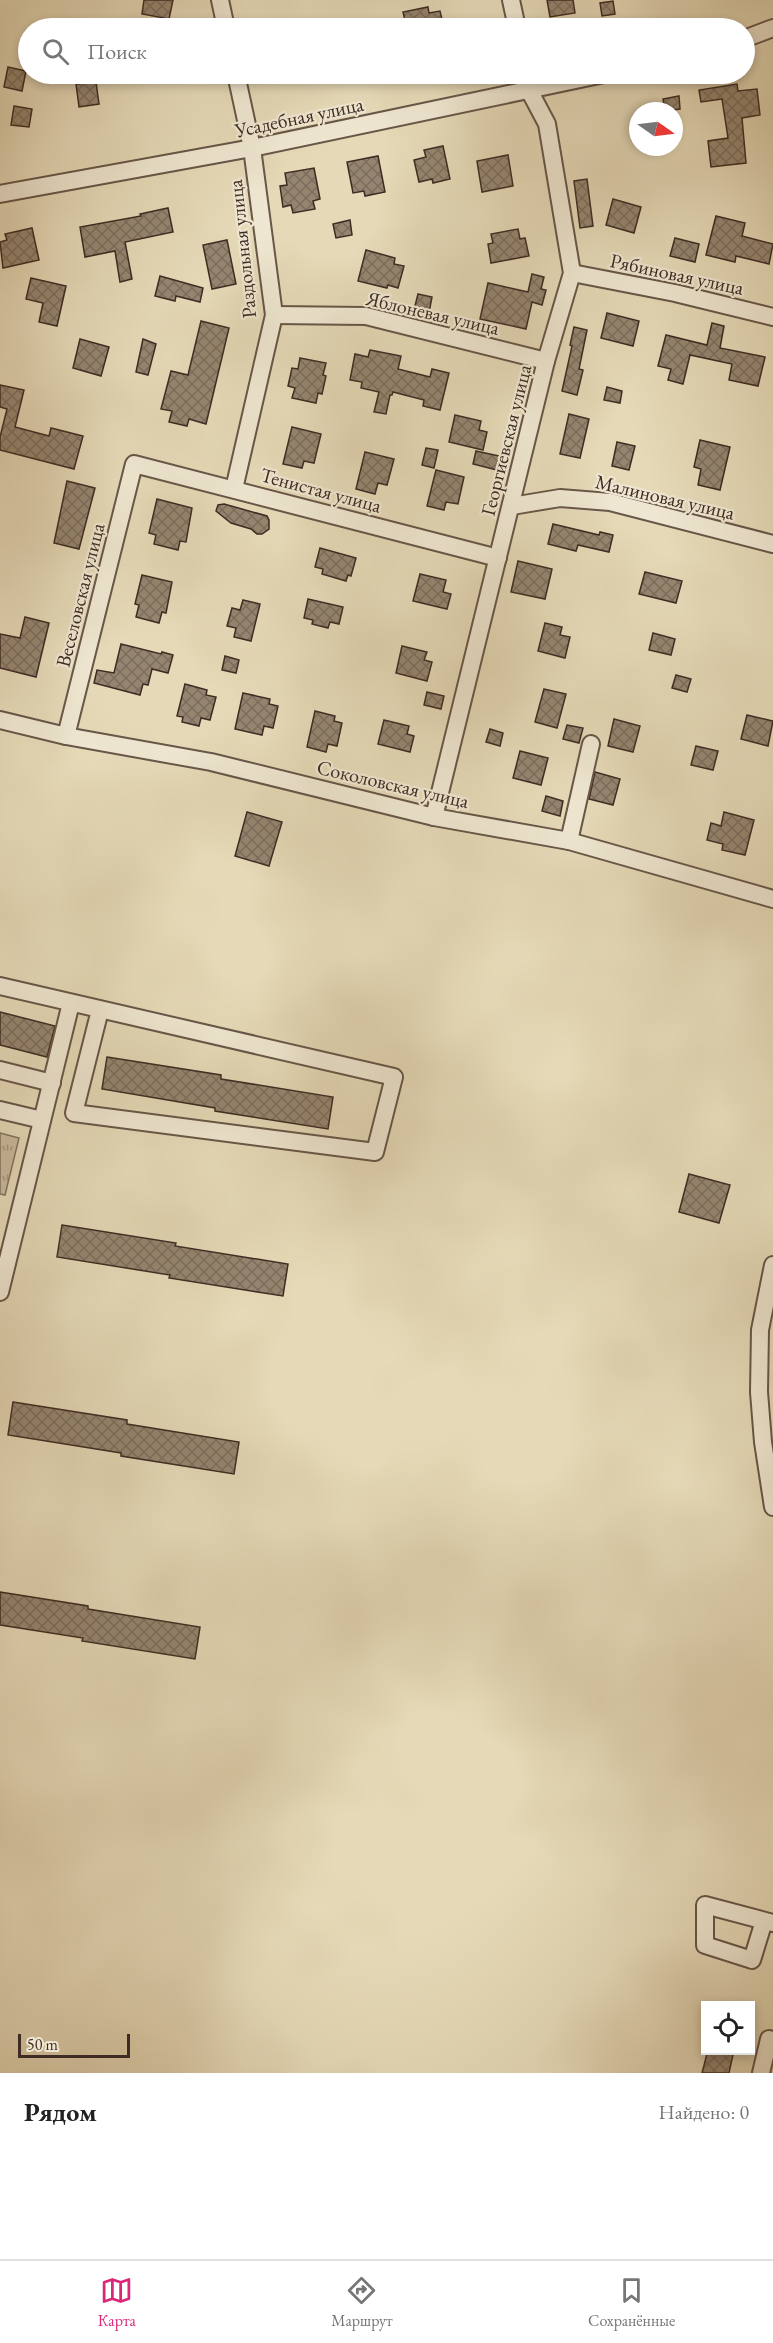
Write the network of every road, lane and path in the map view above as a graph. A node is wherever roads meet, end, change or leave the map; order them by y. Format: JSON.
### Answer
{"nodes":[{"id":1,"x":220,"y":0,"type":"edge"},
{"id":2,"x":511,"y":0,"type":"edge"},
{"id":3,"x":224,"y":18,"type":"edge"},
{"id":4,"x":515,"y":18,"type":"edge"},
{"id":5,"x":773,"y":28,"type":"edge"},
{"id":6,"x":755,"y":35,"type":"edge"},
{"id":7,"x":238,"y":84,"type":"edge"},
{"id":8,"x":520,"y":84,"type":"edge"},
{"id":9,"x":529,"y":84,"type":"edge"},
{"id":10,"x":252,"y":148,"type":"junction"},
{"id":11,"x":0,"y":194,"type":"edge"},
{"id":12,"x":572,"y":273,"type":"junction"},
{"id":13,"x":274,"y":315,"type":"junction"},
{"id":14,"x":773,"y":317,"type":"edge"},
{"id":15,"x":546,"y":361,"type":"junction"},
{"id":16,"x":134,"y":464,"type":"joint"},
{"id":17,"x":234,"y":489,"type":"junction"},
{"id":18,"x":512,"y":506,"type":"junction"},
{"id":19,"x":773,"y":544,"type":"edge"},
{"id":20,"x":498,"y":558,"type":"junction"},
{"id":21,"x":0,"y":720,"type":"edge"},
{"id":22,"x":66,"y":736,"type":"junction"},
{"id":23,"x":591,"y":744,"type":"dead end"},
{"id":24,"x":434,"y":817,"type":"junction"},
{"id":25,"x":569,"y":841,"type":"junction"},
{"id":26,"x":773,"y":899,"type":"edge"},
{"id":27,"x":0,"y":986,"type":"edge"},
{"id":28,"x":71,"y":1004,"type":"junction"},
{"id":29,"x":100,"y":1010,"type":"junction"},
{"id":30,"x":0,"y":1070,"type":"edge"},
{"id":31,"x":52,"y":1083,"type":"junction"},
{"id":32,"x":0,"y":1110,"type":"edge"},
{"id":33,"x":42,"y":1120,"type":"junction"},
{"id":34,"x":6,"y":1244,"type":"edge"},
{"id":35,"x":773,"y":1265,"type":"edge"},
{"id":36,"x":0,"y":1292,"type":"edge"},
{"id":37,"x":768,"y":1442,"type":"edge"},
{"id":38,"x":773,"y":1508,"type":"edge"},
{"id":39,"x":773,"y":2041,"type":"edge"},
{"id":40,"x":761,"y":2073,"type":"edge"}],
"edges":[{"from":1,"to":3,"type":"street"},
{"from":2,"to":4,"type":"street"},
{"from":5,"to":6,"type":"street"},
{"from":7,"to":10,"type":"street","name":"Раздольная улица"},
{"from":8,"to":10,"type":"street","name":"Усадебная улица"},
{"from":9,"to":12,"type":"street","name":"Георгиевская улица"},
{"from":10,"to":11,"type":"street","name":"Усадебная улица"},
{"from":10,"to":13,"type":"street","name":"Раздольная улица"},
{"from":12,"to":14,"type":"street","name":"Рябиновая улица"},
{"from":12,"to":15,"type":"street","name":"Георгиевская улица"},
{"from":13,"to":15,"type":"street","name":"Яблоневая улица"},
{"from":13,"to":17,"type":"street","name":"Раздольная улица"},
{"from":15,"to":18,"type":"street","name":"Георгиевская улица"},
{"from":16,"to":17,"type":"street","name":"Тенистая улица"},
{"from":16,"to":22,"type":"street","name":"Веселовская улица"},
{"from":17,"to":20,"type":"street","name":"Тенистая улица"},
{"from":18,"to":19,"type":"street","name":"Малиновая улица"},
{"from":18,"to":20,"type":"street","name":"Георгиевская улица"},
{"from":20,"to":24,"type":"street","name":"Георгиевская улица"},
{"from":21,"to":22,"type":"street","name":"Соколовская улица"},
{"from":22,"to":24,"type":"street","name":"Соколовская улица"},
{"from":23,"to":25,"type":"street"},
{"from":24,"to":25,"type":"street","name":"Соколовская улица"},
{"from":25,"to":26,"type":"street","name":"Соколовская улица"},
{"from":27,"to":28,"type":"street"},
{"from":28,"to":29,"type":"street"},
{"from":28,"to":31,"type":"street"},
{"from":29,"to":29,"type":"street"},
{"from":30,"to":31,"type":"street"},
{"from":31,"to":33,"type":"street"},
{"from":32,"to":33,"type":"street"},
{"from":33,"to":34,"type":"street"},
{"from":34,"to":36,"type":"street"},
{"from":35,"to":37,"type":"street"},
{"from":37,"to":38,"type":"street"},
{"from":39,"to":40,"type":"street"}]}
